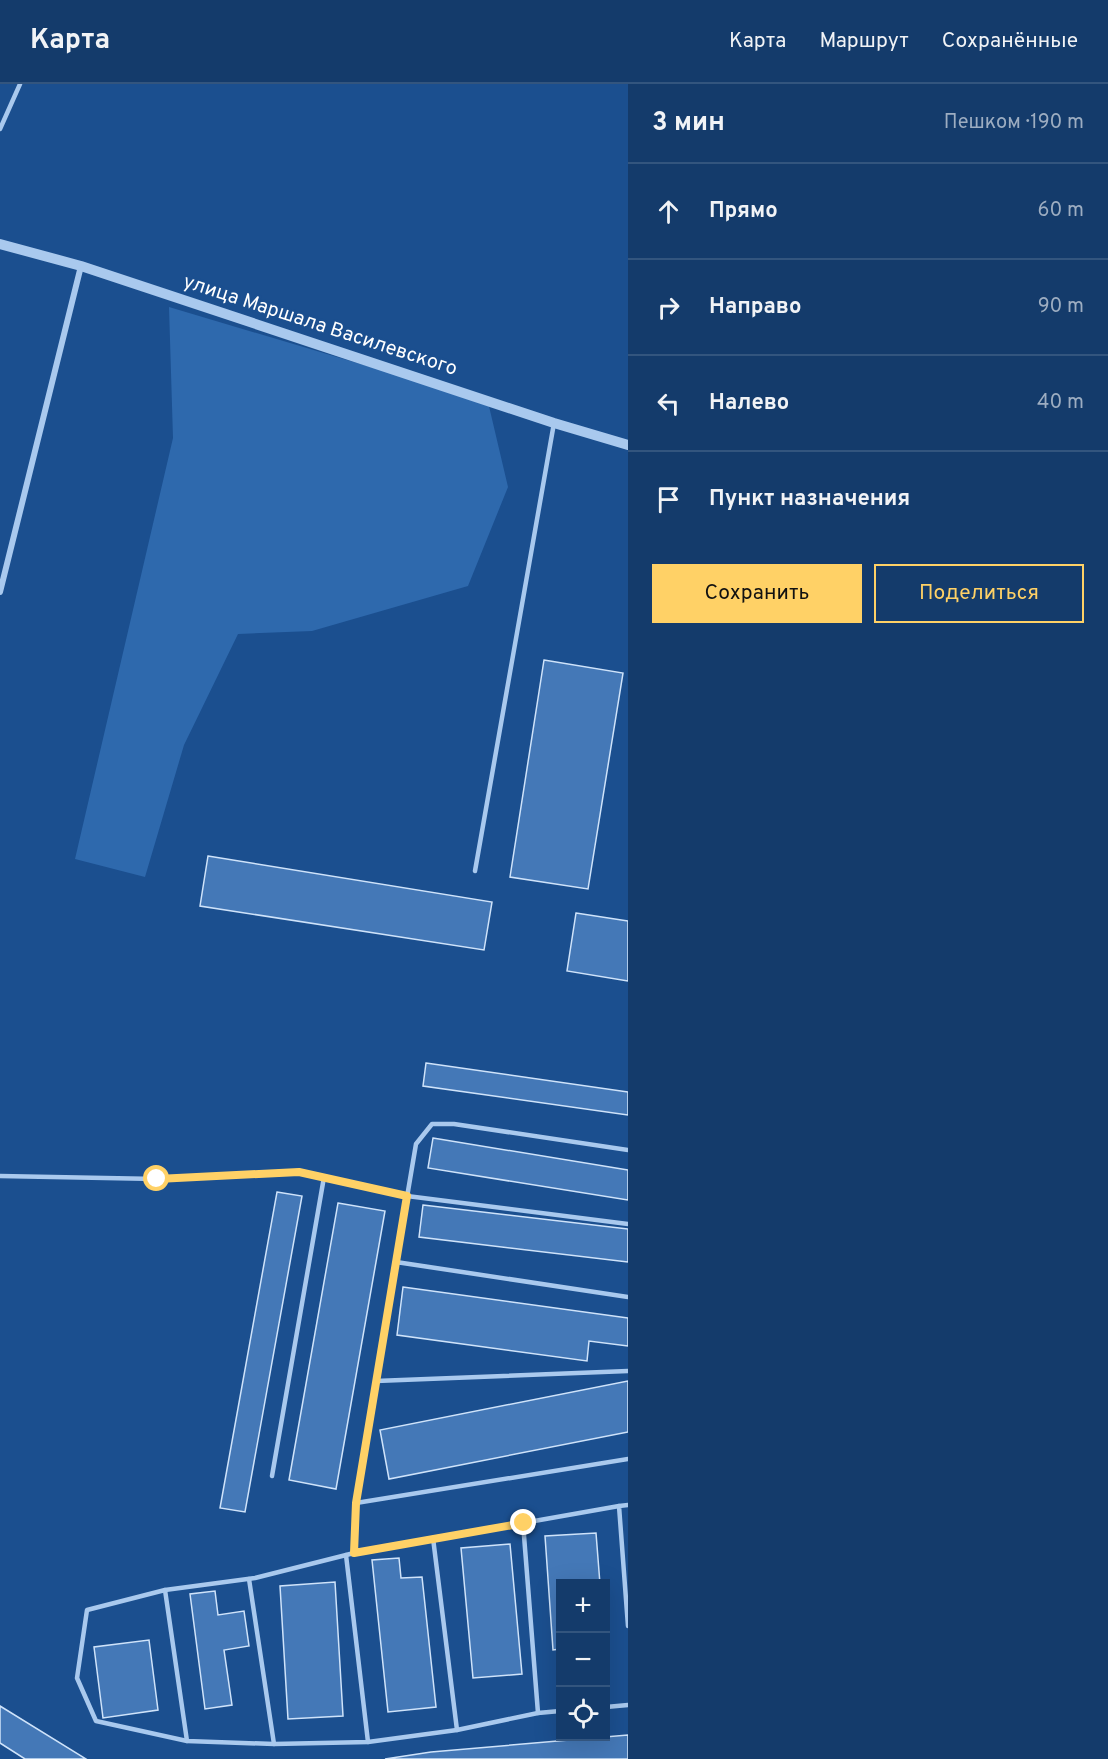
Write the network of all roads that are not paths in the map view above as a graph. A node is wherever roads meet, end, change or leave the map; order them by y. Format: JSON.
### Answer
{"nodes":[{"id":1,"x":20,"y":84,"type":"edge"},
{"id":2,"x":0,"y":129,"type":"edge"},
{"id":3,"x":0,"y":244,"type":"edge"},
{"id":4,"x":81,"y":266,"type":"junction"},
{"id":5,"x":554,"y":423,"type":"junction"},
{"id":6,"x":628,"y":445,"type":"edge"},
{"id":7,"x":0,"y":592,"type":"edge"},
{"id":8,"x":475,"y":871,"type":"dead end"},
{"id":9,"x":628,"y":1150,"type":"edge"},
{"id":10,"x":0,"y":1176,"type":"edge"},
{"id":11,"x":324,"y":1177,"type":"junction"},
{"id":12,"x":407,"y":1196,"type":"junction"},
{"id":13,"x":628,"y":1224,"type":"edge"},
{"id":14,"x":396,"y":1262,"type":"junction"},
{"id":15,"x":628,"y":1297,"type":"edge"},
{"id":16,"x":628,"y":1371,"type":"edge"},
{"id":17,"x":376,"y":1381,"type":"junction"},
{"id":18,"x":628,"y":1459,"type":"edge"},
{"id":19,"x":272,"y":1476,"type":"dead end"},
{"id":20,"x":356,"y":1503,"type":"junction"},
{"id":21,"x":628,"y":1505,"type":"edge"},
{"id":22,"x":619,"y":1506,"type":"junction"},
{"id":23,"x":524,"y":1523,"type":"junction"},
{"id":24,"x":433,"y":1538,"type":"junction"},
{"id":25,"x":354,"y":1553,"type":"junction"},
{"id":26,"x":346,"y":1555,"type":"junction"},
{"id":27,"x":249,"y":1579,"type":"junction"},
{"id":28,"x":165,"y":1590,"type":"junction"},
{"id":29,"x":628,"y":1626,"type":"edge"},
{"id":30,"x":628,"y":1705,"type":"edge"},
{"id":31,"x":610,"y":1707,"type":"edge"},
{"id":32,"x":556,"y":1711,"type":"edge"},
{"id":33,"x":538,"y":1713,"type":"junction"},
{"id":34,"x":457,"y":1730,"type":"junction"},
{"id":35,"x":187,"y":1741,"type":"junction"},
{"id":36,"x":368,"y":1742,"type":"junction"},
{"id":37,"x":274,"y":1744,"type":"junction"}],
"edges":[{"from":1,"to":2,"type":"lane"},
{"from":3,"to":4,"type":"street","name":"улица Маршала Василевского"},
{"from":4,"to":5,"type":"street","name":"улица Маршала Василевского"},
{"from":4,"to":7,"type":"street"},
{"from":5,"to":6,"type":"street","name":"улица Маршала Василевского"},
{"from":5,"to":8,"type":"lane"},
{"from":9,"to":12,"type":"lane"},
{"from":10,"to":11,"type":"lane"},
{"from":11,"to":12,"type":"lane"},
{"from":11,"to":19,"type":"lane"},
{"from":12,"to":13,"type":"lane"},
{"from":12,"to":14,"type":"lane"},
{"from":14,"to":15,"type":"lane"},
{"from":14,"to":17,"type":"lane"},
{"from":16,"to":17,"type":"lane"},
{"from":17,"to":20,"type":"lane"},
{"from":18,"to":20,"type":"lane"},
{"from":20,"to":25,"type":"lane"},
{"from":21,"to":22,"type":"lane"},
{"from":22,"to":23,"type":"lane"},
{"from":22,"to":29,"type":"lane"},
{"from":23,"to":24,"type":"lane"},
{"from":23,"to":33,"type":"lane"},
{"from":24,"to":25,"type":"lane"},
{"from":24,"to":34,"type":"lane"},
{"from":25,"to":26,"type":"lane"},
{"from":26,"to":27,"type":"lane"},
{"from":26,"to":36,"type":"lane"},
{"from":27,"to":28,"type":"lane"},
{"from":27,"to":37,"type":"lane"},
{"from":28,"to":35,"type":"lane"},
{"from":28,"to":35,"type":"lane"},
{"from":30,"to":31,"type":"lane"},
{"from":32,"to":33,"type":"lane"},
{"from":33,"to":34,"type":"lane"},
{"from":34,"to":36,"type":"lane"},
{"from":35,"to":37,"type":"lane"},
{"from":36,"to":37,"type":"lane"}]}
